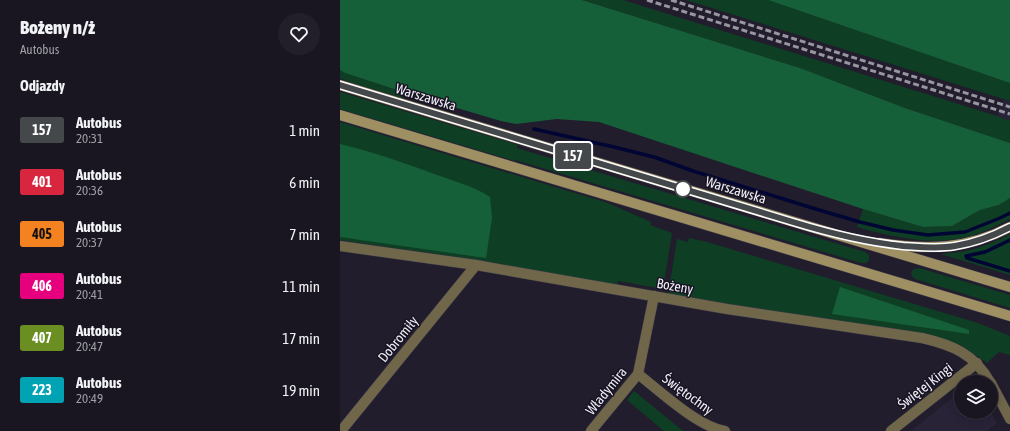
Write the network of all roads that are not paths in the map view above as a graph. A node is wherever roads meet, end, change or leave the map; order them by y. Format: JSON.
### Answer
{"nodes":[{"id":1,"x":340,"y":85,"type":"edge"},
{"id":2,"x":340,"y":115,"type":"edge"},
{"id":3,"x":1010,"y":227,"type":"edge"},
{"id":4,"x":830,"y":233,"type":"junction"},
{"id":5,"x":340,"y":246,"type":"edge"},
{"id":6,"x":476,"y":265,"type":"junction"},
{"id":7,"x":1010,"y":287,"type":"edge"},
{"id":8,"x":654,"y":296,"type":"junction"},
{"id":9,"x":984,"y":308,"type":"junction"},
{"id":10,"x":1010,"y":316,"type":"edge"},
{"id":11,"x":1010,"y":321,"type":"edge"},
{"id":12,"x":977,"y":363,"type":"junction"},
{"id":13,"x":638,"y":374,"type":"junction"},
{"id":14,"x":986,"y":375,"type":"edge"},
{"id":15,"x":998,"y":396,"type":"edge"},
{"id":16,"x":1010,"y":419,"type":"edge"},
{"id":17,"x":340,"y":431,"type":"edge"},
{"id":18,"x":591,"y":431,"type":"edge"},
{"id":19,"x":719,"y":431,"type":"edge"},
{"id":20,"x":891,"y":431,"type":"edge"}],
"edges":[{"from":1,"to":4,"type":"main road","name":"Warszawska"},
{"from":2,"to":9,"type":"main road"},
{"from":3,"to":4,"type":"main road"},
{"from":4,"to":7,"type":"main road","name":"Warszawska"},
{"from":5,"to":6,"type":"street","name":"Bożeny"},
{"from":6,"to":8,"type":"street","name":"Bożeny"},
{"from":6,"to":17,"type":"street","name":"Dobromiły"},
{"from":8,"to":12,"type":"street","name":"Bożeny"},
{"from":8,"to":13,"type":"street","name":"Władymira"},
{"from":9,"to":10,"type":"main road"},
{"from":9,"to":11,"type":"main road"},
{"from":12,"to":14,"type":"street","name":"Bożeny"},
{"from":12,"to":20,"type":"street","name":"Świętej Kingi"},
{"from":13,"to":18,"type":"street","name":"Władymira"},
{"from":13,"to":19,"type":"street","name":"Świętochny"},
{"from":15,"to":16,"type":"street","name":"Bożeny"}]}
